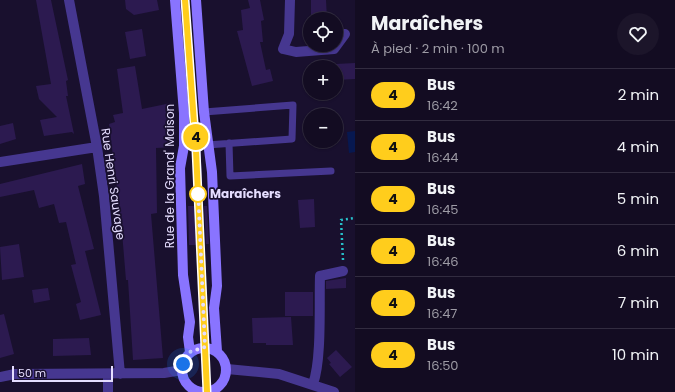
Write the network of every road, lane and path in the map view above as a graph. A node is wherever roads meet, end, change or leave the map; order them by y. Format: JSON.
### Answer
{"nodes":[{"id":1,"x":69,"y":0,"type":"edge"},
{"id":2,"x":175,"y":0,"type":"edge"},
{"id":3,"x":185,"y":0,"type":"edge"},
{"id":4,"x":196,"y":0,"type":"edge"},
{"id":5,"x":290,"y":0,"type":"edge"},
{"id":6,"x":345,"y":34,"type":"dead end"},
{"id":7,"x":204,"y":112,"type":"junction"},
{"id":8,"x":229,"y":143,"type":"junction"},
{"id":9,"x":207,"y":145,"type":"junction"},
{"id":10,"x":97,"y":147,"type":"junction"},
{"id":11,"x":0,"y":162,"type":"edge"},
{"id":12,"x":331,"y":171,"type":"dead end"},
{"id":13,"x":355,"y":218,"type":"edge"},
{"id":14,"x":343,"y":272,"type":"joint"},
{"id":15,"x":205,"y":347,"type":"junction"},
{"id":16,"x":217,"y":351,"type":"junction"},
{"id":17,"x":190,"y":352,"type":"junction"},
{"id":18,"x":182,"y":370,"type":"junction"},
{"id":19,"x":227,"y":370,"type":"junction"},
{"id":20,"x":108,"y":374,"type":"junction"},
{"id":21,"x":120,"y":374,"type":"junction"},
{"id":22,"x":0,"y":377,"type":"edge"},
{"id":23,"x":313,"y":384,"type":"junction"},
{"id":24,"x":220,"y":389,"type":"edge"},
{"id":25,"x":193,"y":391,"type":"edge"},
{"id":26,"x":108,"y":392,"type":"edge"},
{"id":27,"x":207,"y":392,"type":"edge"},
{"id":28,"x":334,"y":392,"type":"edge"}],
"edges":[{"from":1,"to":10,"type":"street","name":"Rue Henri Sauvage"},
{"from":2,"to":17,"type":"main road","name":"Rue de la Grand' Maison"},
{"from":3,"to":15,"type":"lane","name":"Rue de la Grand' Maison"},
{"from":4,"to":7,"type":"main road"},
{"from":5,"to":6,"type":"street"},
{"from":7,"to":8,"type":"lane"},
{"from":7,"to":9,"type":"main road"},
{"from":8,"to":9,"type":"lane"},
{"from":8,"to":12,"type":"lane"},
{"from":9,"to":16,"type":"main road"},
{"from":10,"to":11,"type":"street"},
{"from":10,"to":21,"type":"street","name":"Rue Henri Sauvage"},
{"from":13,"to":14,"type":"path"},
{"from":14,"to":23,"type":"street"},
{"from":15,"to":16,"type":"main road"},
{"from":15,"to":17,"type":"main road"},
{"from":15,"to":27,"type":"lane","name":"Rue de la Grand' Maison"},
{"from":16,"to":19,"type":"main road"},
{"from":17,"to":18,"type":"main road"},
{"from":18,"to":21,"type":"street"},
{"from":18,"to":25,"type":"main road"},
{"from":19,"to":23,"type":"street"},
{"from":19,"to":24,"type":"main road"},
{"from":20,"to":21,"type":"street"},
{"from":20,"to":22,"type":"street"},
{"from":20,"to":26,"type":"street"},
{"from":23,"to":28,"type":"street"},
{"from":24,"to":27,"type":"main road"},
{"from":25,"to":27,"type":"main road"}]}
